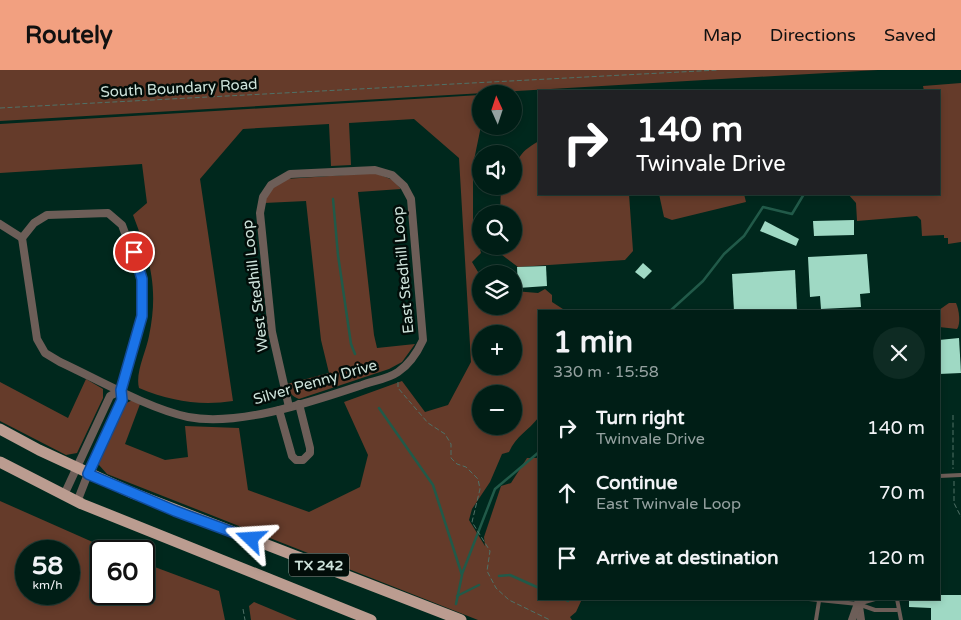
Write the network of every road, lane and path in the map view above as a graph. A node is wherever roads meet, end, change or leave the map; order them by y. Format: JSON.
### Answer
{"nodes":[{"id":1,"x":718,"y":70,"type":"edge"},
{"id":2,"x":0,"y":108,"type":"edge"},
{"id":3,"x":290,"y":174,"type":"joint"},
{"id":4,"x":0,"y":224,"type":"edge"},
{"id":5,"x":22,"y":238,"type":"junction"},
{"id":6,"x":397,"y":373,"type":"junction"},
{"id":7,"x":121,"y":390,"type":"junction"},
{"id":8,"x":299,"y":404,"type":"junction"},
{"id":9,"x":289,"y":407,"type":"junction"},
{"id":10,"x":279,"y":410,"type":"junction"},
{"id":11,"x":953,"y":415,"type":"dead end"},
{"id":12,"x":0,"y":429,"type":"edge"},
{"id":13,"x":0,"y":462,"type":"edge"},
{"id":14,"x":77,"y":468,"type":"junction"},
{"id":15,"x":88,"y":474,"type":"junction"},
{"id":16,"x":961,"y":474,"type":"edge"},
{"id":17,"x":954,"y":475,"type":"junction"},
{"id":18,"x":940,"y":476,"type":"edge"},
{"id":19,"x":64,"y":495,"type":"junction"},
{"id":20,"x":77,"y":502,"type":"junction"},
{"id":21,"x":961,"y":517,"type":"edge"},
{"id":22,"x":814,"y":600,"type":"edge"},
{"id":23,"x":897,"y":600,"type":"edge"},
{"id":24,"x":819,"y":601,"type":"junction"},
{"id":25,"x":858,"y":601,"type":"edge"},
{"id":26,"x":244,"y":610,"type":"dead end"},
{"id":27,"x":897,"y":610,"type":"junction"},
{"id":28,"x":245,"y":620,"type":"edge"},
{"id":29,"x":371,"y":620,"type":"edge"},
{"id":30,"x":461,"y":620,"type":"edge"},
{"id":31,"x":550,"y":620,"type":"edge"},
{"id":32,"x":816,"y":620,"type":"edge"},
{"id":33,"x":852,"y":620,"type":"edge"},
{"id":34,"x":861,"y":620,"type":"edge"},
{"id":35,"x":901,"y":620,"type":"edge"}],
"edges":[{"from":1,"to":2,"type":"path","name":"South Boundary Road"},
{"from":3,"to":6,"type":"street","name":"East Stedhill Loop"},
{"from":3,"to":9,"type":"street","name":"West Stedhill Loop"},
{"from":4,"to":5,"type":"street"},
{"from":5,"to":7,"type":"street","name":"Silver Penny Drive"},
{"from":5,"to":7,"type":"street"},
{"from":6,"to":8,"type":"street","name":"Silver Penny Drive"},
{"from":6,"to":31,"type":"path"},
{"from":7,"to":10,"type":"street","name":"Silver Penny Drive"},
{"from":7,"to":14,"type":"street"},
{"from":7,"to":15,"type":"street"},
{"from":8,"to":9,"type":"street","name":"Silver Penny Drive"},
{"from":8,"to":10,"type":"street"},
{"from":9,"to":10,"type":"street","name":"Silver Penny Drive"},
{"from":11,"to":17,"type":"path"},
{"from":12,"to":14,"type":"main road","number":"TX 242"},
{"from":13,"to":19,"type":"main road","number":"TX 242"},
{"from":14,"to":15,"type":"main road","number":"TX 242"},
{"from":14,"to":19,"type":"street"},
{"from":15,"to":20,"type":"street"},
{"from":15,"to":30,"type":"main road","number":"TX 242"},
{"from":16,"to":17,"type":"lane"},
{"from":17,"to":18,"type":"lane"},
{"from":17,"to":21,"type":"path"},
{"from":19,"to":20,"type":"main road","number":"TX 242"},
{"from":20,"to":29,"type":"main road","number":"TX 242"},
{"from":22,"to":24,"type":"lane"},
{"from":23,"to":27,"type":"lane"},
{"from":24,"to":25,"type":"lane"},
{"from":24,"to":32,"type":"lane"},
{"from":25,"to":27,"type":"lane"},
{"from":25,"to":33,"type":"street"},
{"from":25,"to":34,"type":"street"},
{"from":26,"to":28,"type":"path"},
{"from":27,"to":35,"type":"lane"}]}
